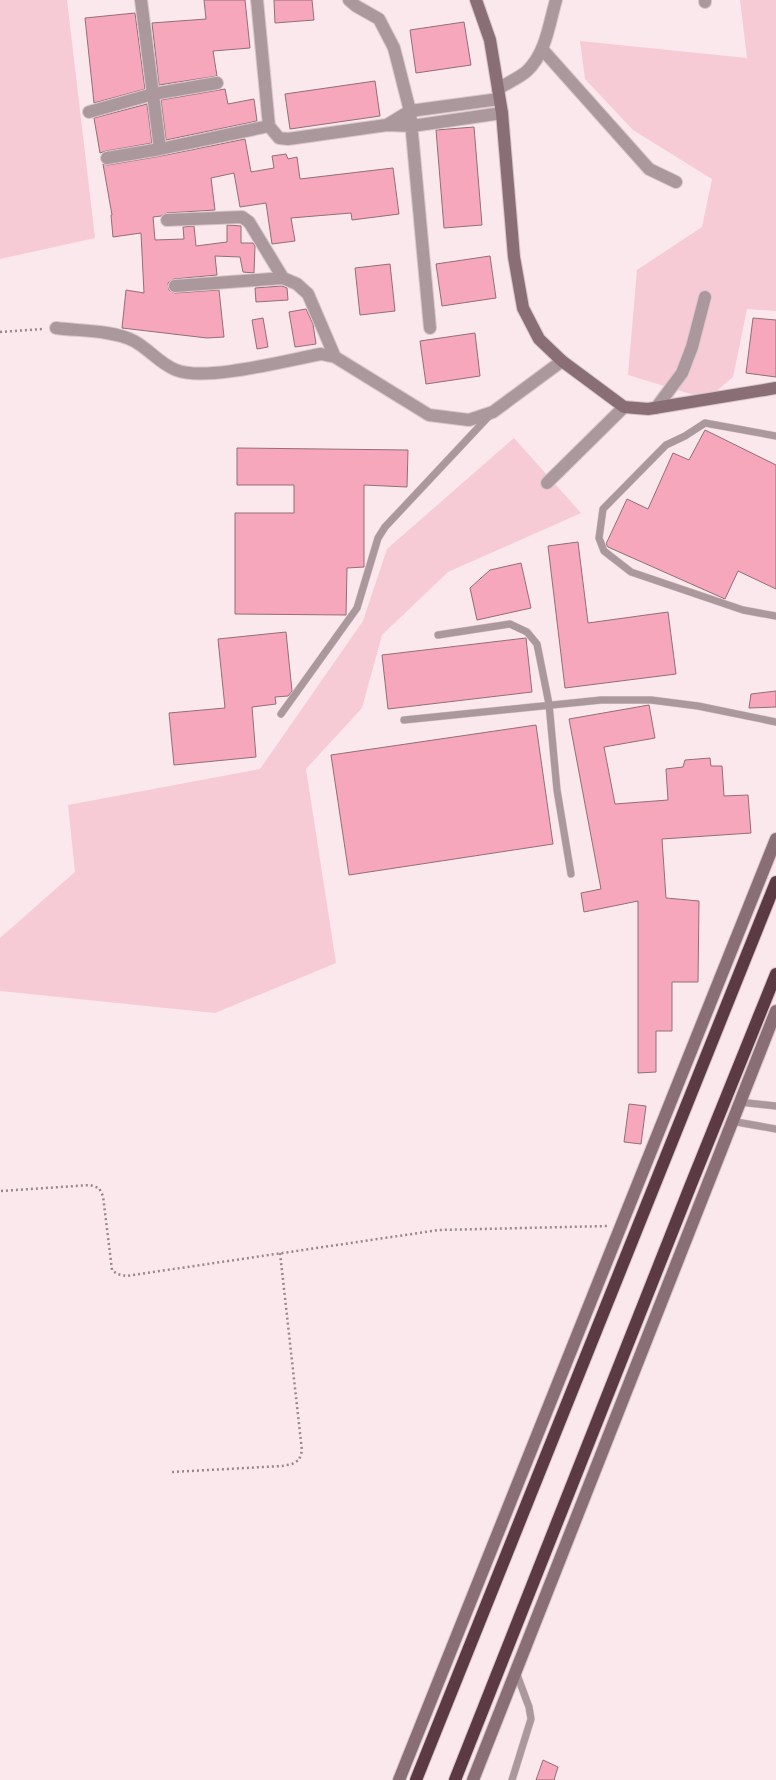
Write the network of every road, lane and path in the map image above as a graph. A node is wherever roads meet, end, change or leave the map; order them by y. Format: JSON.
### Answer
{"nodes":[{"id":1,"x":141,"y":0,"type":"edge"},
{"id":2,"x":257,"y":0,"type":"edge"},
{"id":3,"x":349,"y":0,"type":"edge"},
{"id":4,"x":476,"y":0,"type":"edge"},
{"id":5,"x":556,"y":0,"type":"edge"},
{"id":6,"x":542,"y":49,"type":"junction"},
{"id":7,"x":217,"y":82,"type":"dead end"},
{"id":8,"x":153,"y":94,"type":"junction"},
{"id":9,"x":499,"y":94,"type":"junction"},
{"id":10,"x":410,"y":111,"type":"junction"},
{"id":11,"x":89,"y":112,"type":"dead end"},
{"id":12,"x":502,"y":113,"type":"junction"},
{"id":13,"x":387,"y":125,"type":"junction"},
{"id":14,"x":269,"y":126,"type":"junction"},
{"id":15,"x":412,"y":126,"type":"junction"},
{"id":16,"x":160,"y":149,"type":"junction"},
{"id":17,"x":107,"y":158,"type":"dead end"},
{"id":18,"x":676,"y":182,"type":"dead end"},
{"id":19,"x":167,"y":220,"type":"dead end"},
{"id":20,"x":283,"y":278,"type":"junction"},
{"id":21,"x":175,"y":286,"type":"dead end"},
{"id":22,"x":705,"y":297,"type":"dead end"},
{"id":23,"x":56,"y":328,"type":"joint"},
{"id":24,"x":430,"y":328,"type":"dead end"},
{"id":25,"x":0,"y":332,"type":"edge"},
{"id":26,"x":335,"y":357,"type":"junction"},
{"id":27,"x":562,"y":361,"type":"junction"},
{"id":28,"x":776,"y":388,"type":"edge"},
{"id":29,"x":624,"y":406,"type":"junction"},
{"id":30,"x":656,"y":408,"type":"junction"},
{"id":31,"x":493,"y":412,"type":"junction"},
{"id":32,"x":776,"y":436,"type":"edge"},
{"id":33,"x":547,"y":483,"type":"dead end"},
{"id":34,"x":776,"y":616,"type":"edge"},
{"id":35,"x":438,"y":635,"type":"dead end"},
{"id":36,"x":549,"y":704,"type":"junction"},
{"id":37,"x":281,"y":714,"type":"dead end"},
{"id":38,"x":404,"y":720,"type":"dead end"},
{"id":39,"x":776,"y":722,"type":"edge"},
{"id":40,"x":776,"y":838,"type":"edge"},
{"id":41,"x":571,"y":874,"type":"dead end"},
{"id":42,"x":776,"y":882,"type":"edge"},
{"id":43,"x":776,"y":974,"type":"edge"},
{"id":44,"x":776,"y":1011,"type":"edge"},
{"id":45,"x":739,"y":1102,"type":"junction"},
{"id":46,"x":776,"y":1106,"type":"edge"},
{"id":47,"x":732,"y":1121,"type":"junction"},
{"id":48,"x":776,"y":1129,"type":"edge"},
{"id":49,"x":1,"y":1191,"type":"edge"},
{"id":50,"x":621,"y":1226,"type":"junction"},
{"id":51,"x":280,"y":1253,"type":"junction"},
{"id":52,"x":172,"y":1472,"type":"dead end"},
{"id":53,"x":516,"y":1672,"type":"junction"},
{"id":54,"x":399,"y":1780,"type":"edge"},
{"id":55,"x":416,"y":1780,"type":"edge"},
{"id":56,"x":455,"y":1780,"type":"edge"},
{"id":57,"x":473,"y":1780,"type":"edge"},
{"id":58,"x":512,"y":1780,"type":"edge"}],
"edges":[{"from":1,"to":8,"type":"street"},
{"from":2,"to":14,"type":"street"},
{"from":3,"to":10,"type":"street"},
{"from":4,"to":9,"type":"street"},
{"from":5,"to":6,"type":"street"},
{"from":6,"to":9,"type":"street"},
{"from":6,"to":18,"type":"street"},
{"from":7,"to":8,"type":"street"},
{"from":8,"to":11,"type":"street"},
{"from":8,"to":16,"type":"street"},
{"from":9,"to":10,"type":"street"},
{"from":9,"to":12,"type":"street"},
{"from":10,"to":13,"type":"street"},
{"from":10,"to":15,"type":"street"},
{"from":12,"to":15,"type":"street"},
{"from":12,"to":27,"type":"street"},
{"from":13,"to":14,"type":"street"},
{"from":13,"to":15,"type":"street"},
{"from":14,"to":16,"type":"street"},
{"from":15,"to":24,"type":"street"},
{"from":16,"to":17,"type":"street"},
{"from":19,"to":20,"type":"street"},
{"from":20,"to":21,"type":"street"},
{"from":20,"to":26,"type":"street"},
{"from":22,"to":30,"type":"street"},
{"from":23,"to":25,"type":"path"},
{"from":23,"to":26,"type":"street"},
{"from":26,"to":31,"type":"street"},
{"from":27,"to":29,"type":"street"},
{"from":27,"to":31,"type":"street"},
{"from":28,"to":30,"type":"street"},
{"from":29,"to":30,"type":"street"},
{"from":29,"to":33,"type":"street"},
{"from":31,"to":37,"type":"lane"},
{"from":32,"to":34,"type":"lane"},
{"from":35,"to":36,"type":"lane"},
{"from":36,"to":38,"type":"lane"},
{"from":36,"to":39,"type":"lane"},
{"from":36,"to":41,"type":"lane"},
{"from":40,"to":50,"type":"street"},
{"from":42,"to":55,"type":"highway"},
{"from":43,"to":56,"type":"highway"},
{"from":44,"to":45,"type":"street"},
{"from":45,"to":46,"type":"lane"},
{"from":45,"to":47,"type":"street"},
{"from":47,"to":48,"type":"lane"},
{"from":47,"to":53,"type":"street"},
{"from":49,"to":51,"type":"path"},
{"from":50,"to":51,"type":"path"},
{"from":50,"to":54,"type":"street"},
{"from":51,"to":52,"type":"path"},
{"from":53,"to":57,"type":"street"},
{"from":53,"to":58,"type":"lane"}]}
